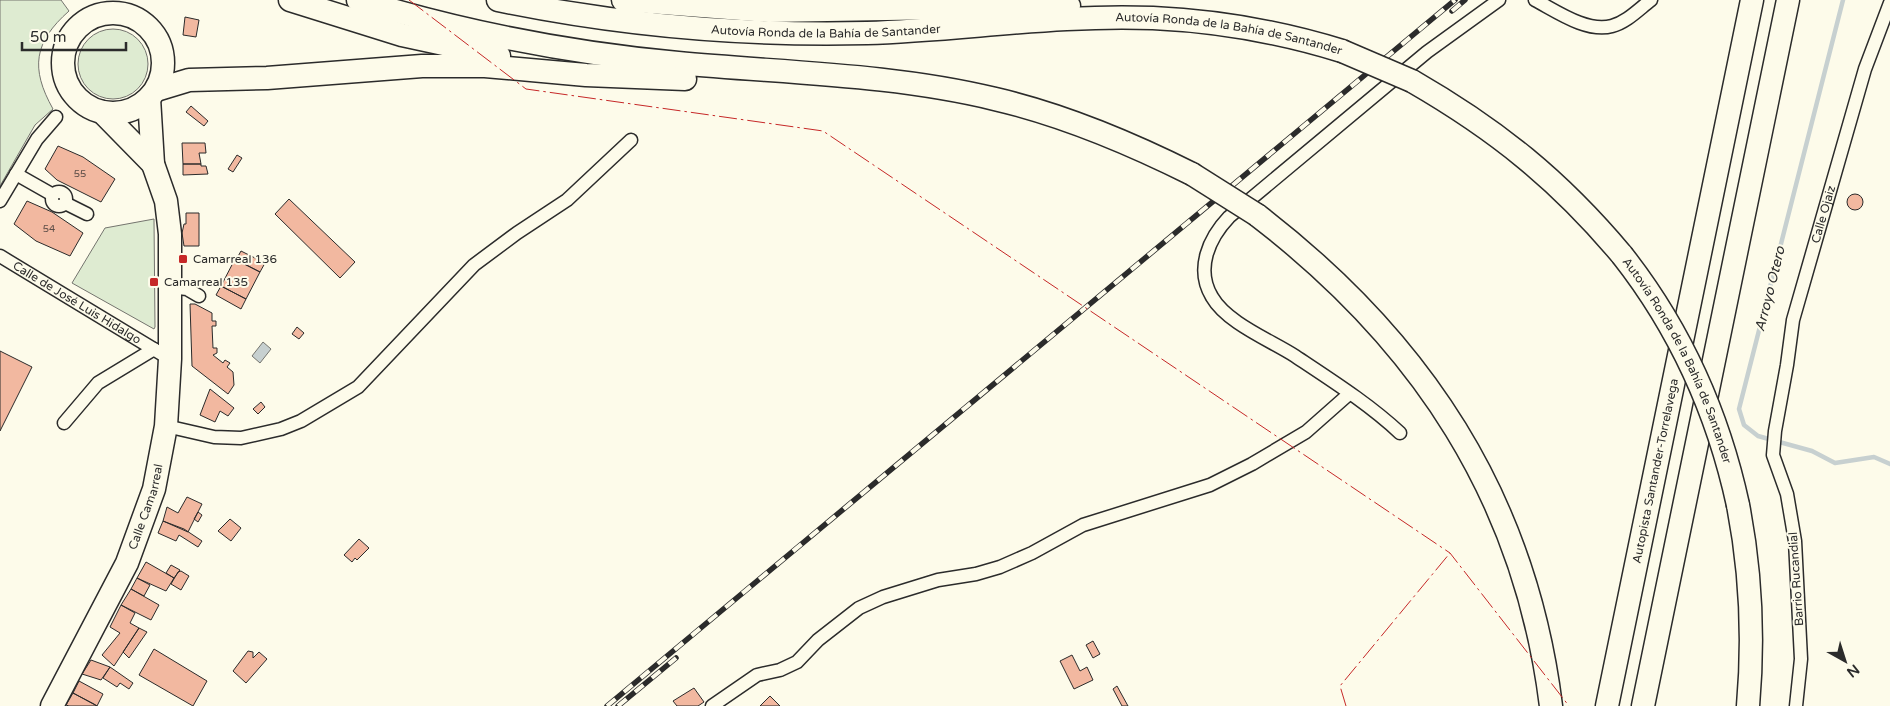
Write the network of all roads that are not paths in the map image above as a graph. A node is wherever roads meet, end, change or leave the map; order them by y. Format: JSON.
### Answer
{"nodes":[{"id":1,"x":133,"y":0,"type":"edge"},
{"id":2,"x":290,"y":0,"type":"edge"},
{"id":3,"x":358,"y":0,"type":"edge"},
{"id":4,"x":498,"y":0,"type":"edge"},
{"id":5,"x":623,"y":0,"type":"edge"},
{"id":6,"x":1498,"y":0,"type":"edge"},
{"id":7,"x":1535,"y":0,"type":"edge"},
{"id":8,"x":1651,"y":0,"type":"edge"},
{"id":9,"x":1752,"y":0,"type":"edge"},
{"id":10,"x":1788,"y":0,"type":"edge"},
{"id":11,"x":1890,"y":3,"type":"edge"},
{"id":12,"x":103,"y":7,"type":"edge"},
{"id":13,"x":142,"y":22,"type":"junction"},
{"id":14,"x":1292,"y":37,"type":"junction"},
{"id":15,"x":657,"y":76,"type":"junction"},
{"id":16,"x":152,"y":94,"type":"junction"},
{"id":17,"x":992,"y":98,"type":"junction"},
{"id":18,"x":102,"y":112,"type":"junction"},
{"id":19,"x":56,"y":117,"type":"dead end"},
{"id":20,"x":630,"y":140,"type":"dead end"},
{"id":21,"x":152,"y":164,"type":"junction"},
{"id":22,"x":16,"y":174,"type":"junction"},
{"id":23,"x":0,"y":202,"type":"edge"},
{"id":24,"x":87,"y":214,"type":"dead end"},
{"id":25,"x":0,"y":256,"type":"edge"},
{"id":26,"x":170,"y":287,"type":"junction"},
{"id":27,"x":199,"y":296,"type":"dead end"},
{"id":28,"x":162,"y":354,"type":"junction"},
{"id":29,"x":1349,"y":394,"type":"junction"},
{"id":30,"x":64,"y":423,"type":"dead end"},
{"id":31,"x":166,"y":426,"type":"junction"},
{"id":32,"x":1400,"y":433,"type":"dead end"},
{"id":33,"x":1773,"y":455,"type":"joint"},
{"id":34,"x":52,"y":706,"type":"edge"},
{"id":35,"x":712,"y":706,"type":"edge"},
{"id":36,"x":1551,"y":706,"type":"edge"},
{"id":37,"x":1607,"y":706,"type":"edge"},
{"id":38,"x":1643,"y":706,"type":"edge"},
{"id":39,"x":1748,"y":706,"type":"edge"},
{"id":40,"x":1796,"y":706,"type":"edge"}],
"edges":[{"from":1,"to":13,"type":"highway"},
{"from":2,"to":15,"type":"highway"},
{"from":3,"to":17,"type":"highway"},
{"from":4,"to":14,"type":"highway","name":"Autovía Ronda de la Bahía de Santander"},
{"from":5,"to":14,"type":"highway"},
{"from":6,"to":29,"type":"street"},
{"from":7,"to":8,"type":"street"},
{"from":9,"to":37,"type":"highway","name":"Autopista Santander-Torrelavega"},
{"from":10,"to":38,"type":"highway"},
{"from":11,"to":33,"type":"street","name":"Calle Ojaiz"},
{"from":12,"to":13,"type":"highway"},
{"from":12,"to":18,"type":"highway"},
{"from":13,"to":16,"type":"highway"},
{"from":14,"to":39,"type":"highway","name":"Autovía Ronda de la Bahía de Santander","bridge":true},
{"from":15,"to":16,"type":"highway"},
{"from":15,"to":17,"type":"highway"},
{"from":16,"to":18,"type":"highway"},
{"from":16,"to":21,"type":"highway"},
{"from":17,"to":36,"type":"highway","bridge":true},
{"from":18,"to":21,"type":"highway"},
{"from":19,"to":22,"type":"street"},
{"from":20,"to":31,"type":"street"},
{"from":21,"to":26,"type":"highway","name":"Calle Camarreal"},
{"from":22,"to":23,"type":"street"},
{"from":22,"to":24,"type":"street"},
{"from":25,"to":28,"type":"street","name":"Calle de José Luis Hidalgo"},
{"from":26,"to":27,"type":"street"},
{"from":26,"to":28,"type":"highway","name":"Calle Camarreal"},
{"from":28,"to":30,"type":"street","name":"Calle de José Luis Hidalgo"},
{"from":28,"to":31,"type":"highway","name":"Calle Camarreal"},
{"from":29,"to":32,"type":"street"},
{"from":29,"to":35,"type":"street"},
{"from":31,"to":34,"type":"highway","name":"Calle Camarreal"},
{"from":33,"to":40,"type":"street","name":"Barrio Rucandial"}]}
